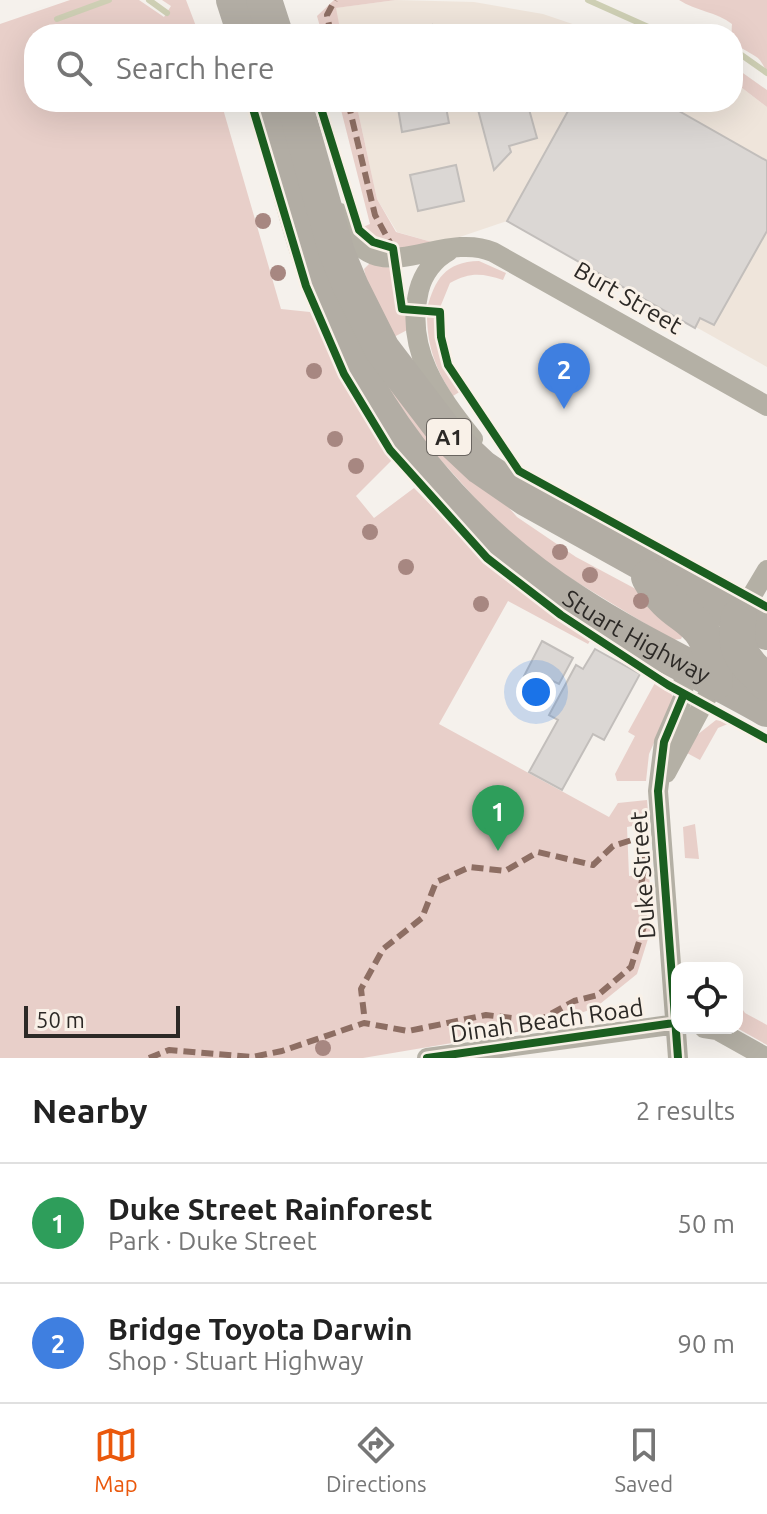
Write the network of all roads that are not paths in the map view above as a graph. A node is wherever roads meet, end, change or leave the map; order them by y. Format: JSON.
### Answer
{"nodes":[{"id":1,"x":234,"y":0,"type":"edge"},
{"id":2,"x":266,"y":24,"type":"edge"},
{"id":3,"x":268,"y":112,"type":"edge"},
{"id":4,"x":297,"y":112,"type":"edge"},
{"id":5,"x":311,"y":112,"type":"edge"},
{"id":6,"x":460,"y":247,"type":"junction"},
{"id":7,"x":767,"y":406,"type":"edge"},
{"id":8,"x":526,"y":498,"type":"junction"},
{"id":9,"x":640,"y":561,"type":"junction"},
{"id":10,"x":767,"y":570,"type":"edge"},
{"id":11,"x":753,"y":624,"type":"edge"},
{"id":12,"x":699,"y":674,"type":"junction"},
{"id":13,"x":767,"y":683,"type":"edge"},
{"id":14,"x":767,"y":709,"type":"edge"},
{"id":15,"x":658,"y":791,"type":"junction"},
{"id":16,"x":671,"y":969,"type":"edge"},
{"id":17,"x":671,"y":1025,"type":"edge"},
{"id":18,"x":676,"y":1034,"type":"edge"},
{"id":19,"x":724,"y":1034,"type":"edge"},
{"id":20,"x":427,"y":1058,"type":"edge"},
{"id":21,"x":678,"y":1058,"type":"edge"},
{"id":22,"x":767,"y":1058,"type":"edge"}],
"edges":[{"from":1,"to":2,"type":"highway"},
{"from":3,"to":12,"type":"highway","name":"Stuart Highway","number":"A1"},
{"from":4,"to":8,"type":"highway","number":"A1"},
{"from":5,"to":6,"type":"street"},
{"from":6,"to":7,"type":"street","name":"Burt Street"},
{"from":6,"to":8,"type":"street"},
{"from":8,"to":9,"type":"highway","number":"A1"},
{"from":9,"to":11,"type":"highway","number":"A1"},
{"from":9,"to":12,"type":"highway"},
{"from":10,"to":11,"type":"street"},
{"from":11,"to":13,"type":"highway"},
{"from":12,"to":14,"type":"highway","name":"Stuart Highway","number":"A1"},
{"from":12,"to":15,"type":"street","name":"Duke Street"},
{"from":12,"to":15,"type":"street","name":"Duke Street"},
{"from":15,"to":16,"type":"street","name":"Duke Street"},
{"from":17,"to":20,"type":"street","name":"Dinah Beach Road"},
{"from":18,"to":21,"type":"street","name":"Duke Street"},
{"from":19,"to":22,"type":"street"}]}
